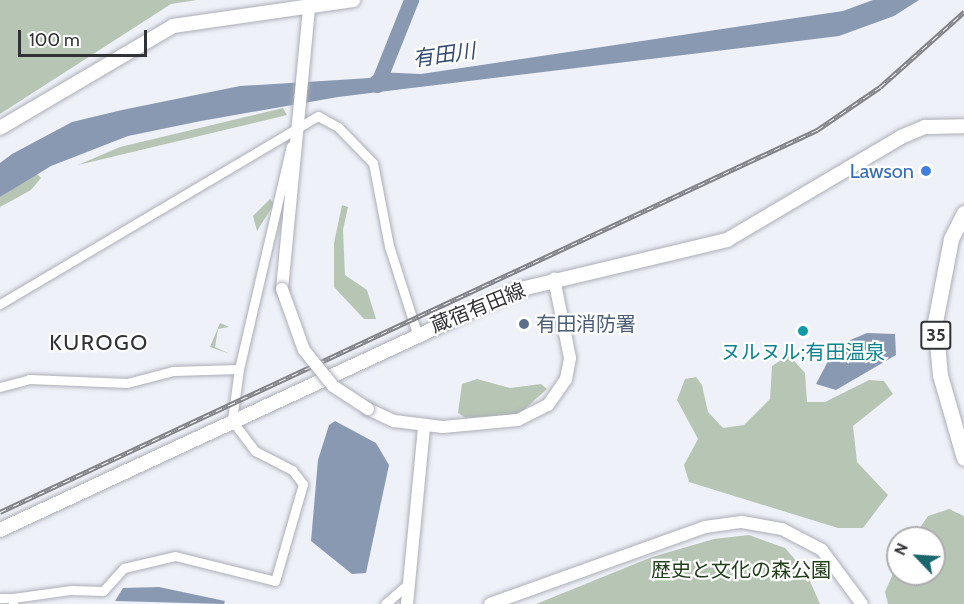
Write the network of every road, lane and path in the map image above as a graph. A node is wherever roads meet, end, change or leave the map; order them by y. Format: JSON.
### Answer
{"nodes":[{"id":1,"x":353,"y":0,"type":"edge"},
{"id":2,"x":310,"y":2,"type":"edge"},
{"id":3,"x":303,"y":121,"type":"junction"},
{"id":4,"x":964,"y":126,"type":"edge"},
{"id":5,"x":0,"y":128,"type":"edge"},
{"id":6,"x":301,"y":136,"type":"junction"},
{"id":7,"x":964,"y":213,"type":"edge"},
{"id":8,"x":554,"y":279,"type":"junction"},
{"id":9,"x":0,"y":304,"type":"edge"},
{"id":10,"x":417,"y":333,"type":"junction"},
{"id":11,"x":239,"y":369,"type":"junction"},
{"id":12,"x":0,"y":387,"type":"edge"},
{"id":13,"x":232,"y":420,"type":"junction"},
{"id":14,"x":424,"y":426,"type":"junction"},
{"id":15,"x":964,"y":458,"type":"edge"},
{"id":16,"x":0,"y":530,"type":"edge"},
{"id":17,"x":409,"y":583,"type":"junction"},
{"id":18,"x":0,"y":598,"type":"edge"},
{"id":19,"x":13,"y":601,"type":"edge"},
{"id":20,"x":385,"y":604,"type":"edge"},
{"id":21,"x":407,"y":604,"type":"edge"},
{"id":22,"x":490,"y":604,"type":"edge"},
{"id":23,"x":862,"y":604,"type":"edge"}],
"edges":[{"from":1,"to":2,"type":"main road"},
{"from":2,"to":3,"type":"street"},
{"from":2,"to":5,"type":"main road"},
{"from":3,"to":6,"type":"street"},
{"from":3,"to":9,"type":"street"},
{"from":3,"to":10,"type":"street"},
{"from":4,"to":8,"type":"main road","name":"蔵宿有田線"},
{"from":6,"to":11,"type":"street"},
{"from":6,"to":14,"type":"street","bridge":true},
{"from":7,"to":15,"type":"highway","number":"35"},
{"from":8,"to":10,"type":"main road","name":"蔵宿有田線"},
{"from":8,"to":14,"type":"street"},
{"from":10,"to":13,"type":"main road","name":"蔵宿有田線"},
{"from":11,"to":12,"type":"street"},
{"from":11,"to":13,"type":"street"},
{"from":13,"to":16,"type":"main road","name":"蔵宿有田線"},
{"from":13,"to":19,"type":"street"},
{"from":14,"to":17,"type":"street"},
{"from":17,"to":20,"type":"street"},
{"from":17,"to":21,"type":"street"},
{"from":18,"to":19,"type":"street"},
{"from":22,"to":23,"type":"street"}]}
